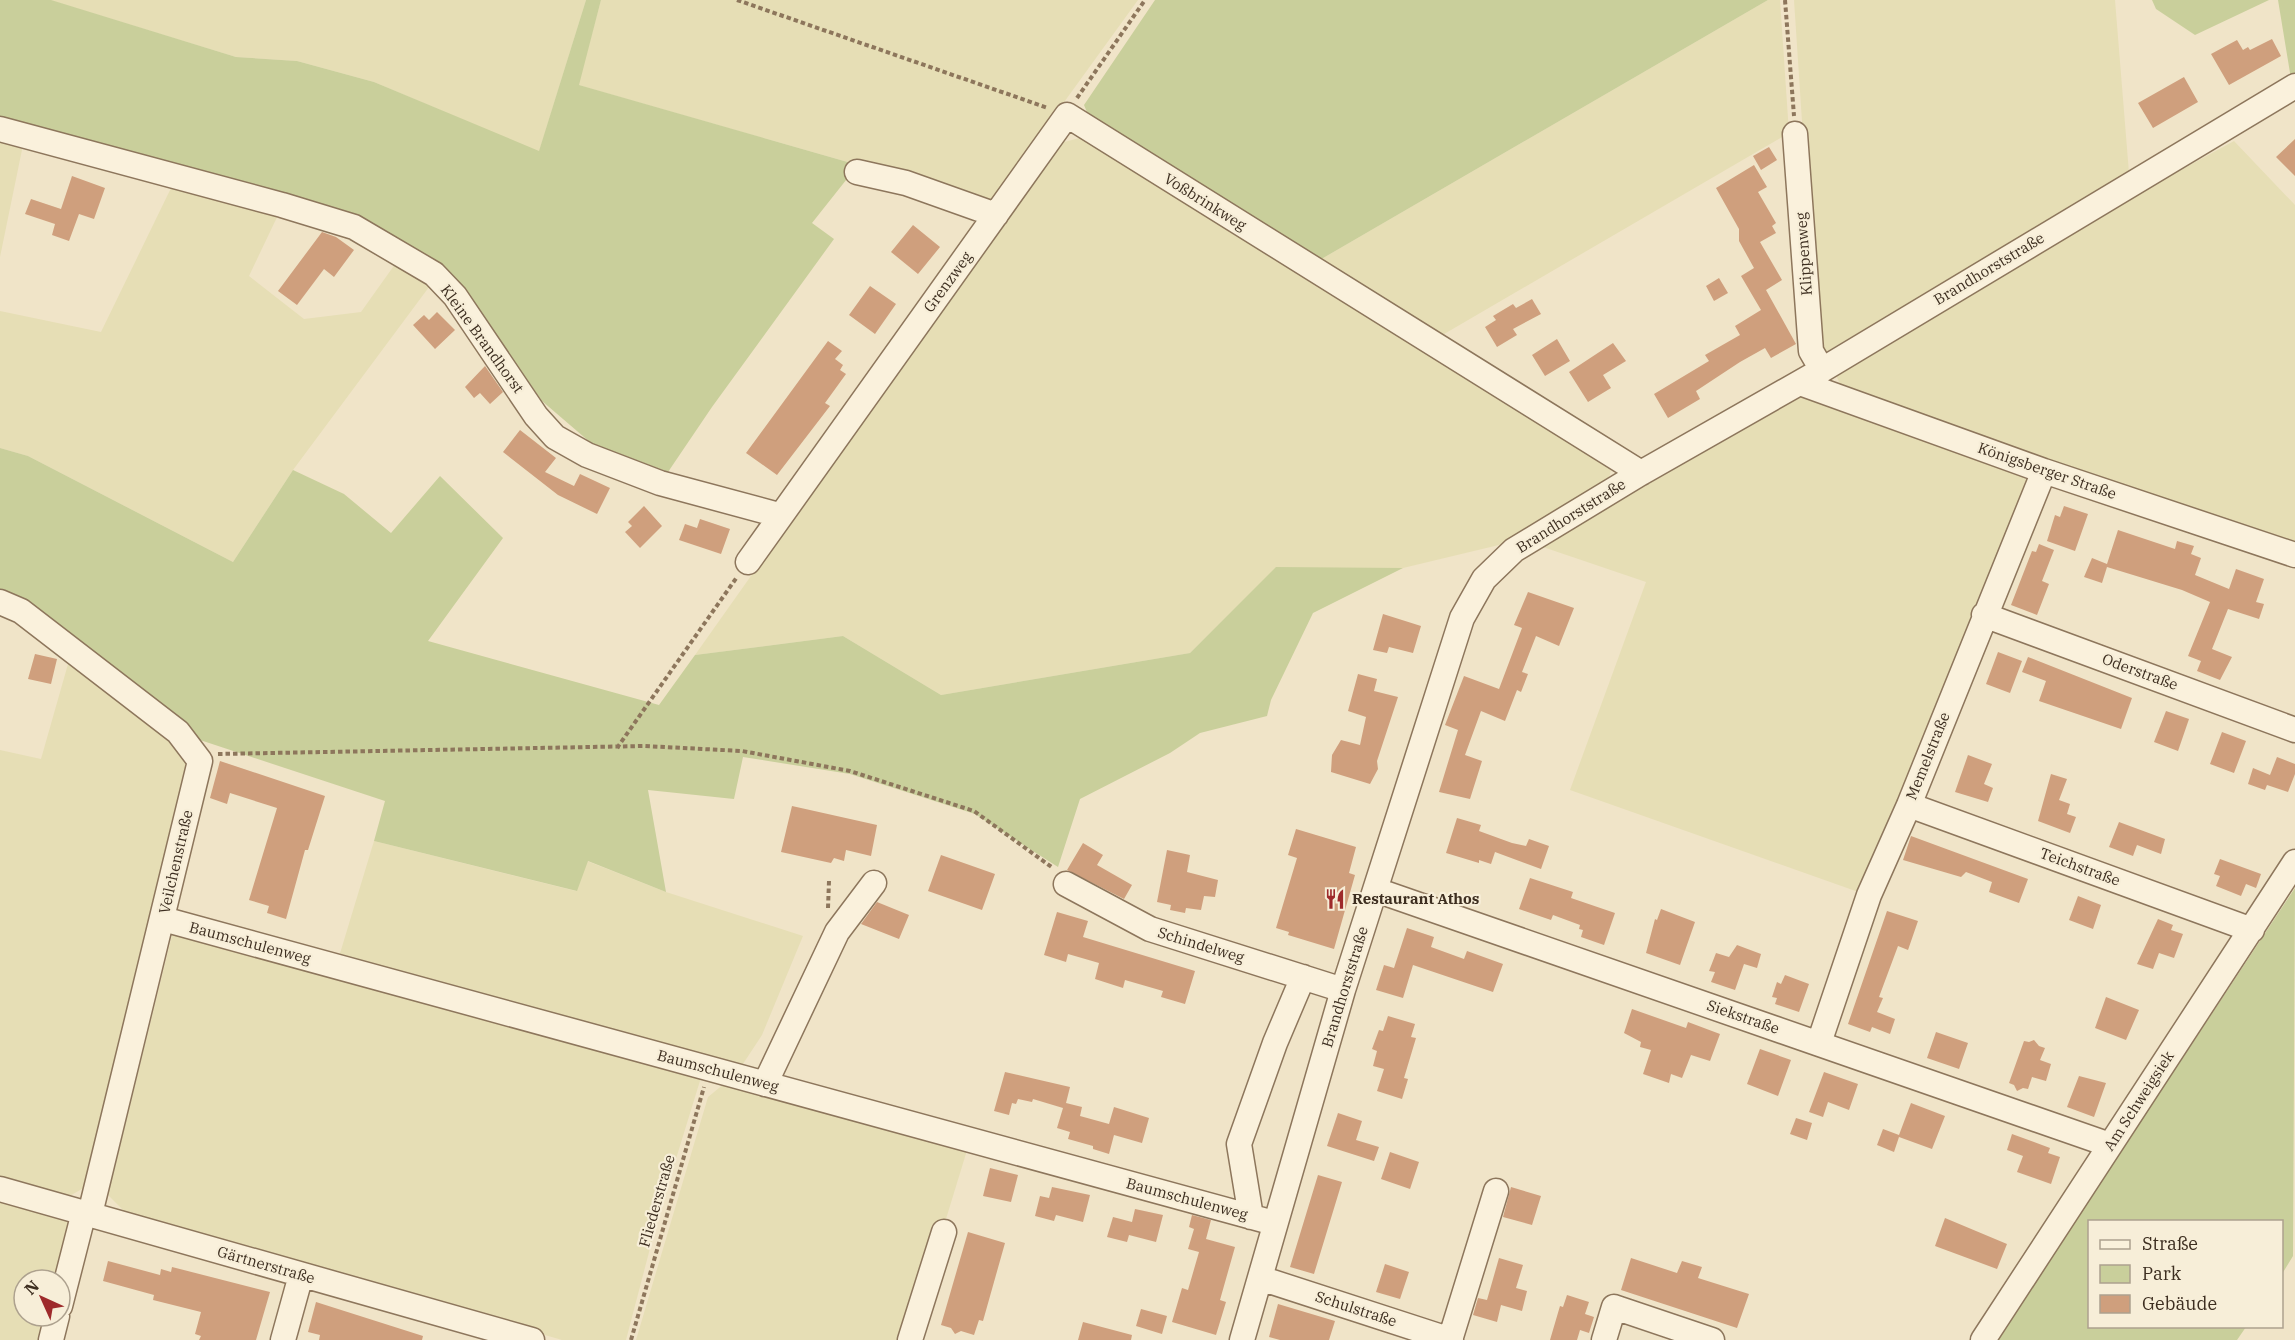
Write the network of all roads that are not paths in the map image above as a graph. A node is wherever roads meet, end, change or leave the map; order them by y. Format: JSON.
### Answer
{"nodes":[{"id":1,"x":2295,"y":86,"type":"edge"},
{"id":2,"x":1067,"y":115,"type":"joint"},
{"id":3,"x":0,"y":129,"type":"edge"},
{"id":4,"x":1795,"y":134,"type":"road end"},
{"id":5,"x":857,"y":172,"type":"dead end"},
{"id":6,"x":996,"y":215,"type":"junction"},
{"id":7,"x":1822,"y":370,"type":"junction"},
{"id":8,"x":1800,"y":383,"type":"junction"},
{"id":9,"x":2043,"y":471,"type":"junction"},
{"id":10,"x":1641,"y":473,"type":"junction"},
{"id":11,"x":779,"y":515,"type":"junction"},
{"id":12,"x":2295,"y":555,"type":"edge"},
{"id":13,"x":748,"y":562,"type":"road end"},
{"id":14,"x":0,"y":602,"type":"edge"},
{"id":15,"x":1984,"y":615,"type":"junction"},
{"id":16,"x":2295,"y":730,"type":"edge"},
{"id":17,"x":1909,"y":805,"type":"junction"},
{"id":18,"x":2295,"y":862,"type":"edge"},
{"id":19,"x":874,"y":883,"type":"dead end"},
{"id":20,"x":1066,"y":884,"type":"road end"},
{"id":21,"x":1376,"y":890,"type":"junction"},
{"id":22,"x":163,"y":919,"type":"junction"},
{"id":23,"x":2252,"y":930,"type":"junction"},
{"id":24,"x":1303,"y":977,"type":"junction"},
{"id":25,"x":1343,"y":990,"type":"junction"},
{"id":26,"x":1819,"y":1043,"type":"junction"},
{"id":27,"x":765,"y":1084,"type":"junction"},
{"id":28,"x":2110,"y":1145,"type":"junction"},
{"id":29,"x":0,"y":1189,"type":"edge"},
{"id":30,"x":1496,"y":1191,"type":"dead end"},
{"id":31,"x":87,"y":1213,"type":"junction"},
{"id":32,"x":1251,"y":1217,"type":"junction"},
{"id":33,"x":1274,"y":1223,"type":"junction"},
{"id":34,"x":944,"y":1233,"type":"dead end"},
{"id":35,"x":71,"y":1268,"type":"edge"},
{"id":36,"x":301,"y":1275,"type":"junction"},
{"id":37,"x":1260,"y":1278,"type":"junction"},
{"id":38,"x":284,"y":1340,"type":"edge"},
{"id":39,"x":532,"y":1340,"type":"edge"},
{"id":40,"x":910,"y":1340,"type":"edge"},
{"id":41,"x":1242,"y":1340,"type":"edge"},
{"id":42,"x":1450,"y":1340,"type":"edge"},
{"id":43,"x":1604,"y":1340,"type":"edge"},
{"id":44,"x":1712,"y":1340,"type":"edge"},
{"id":45,"x":1983,"y":1340,"type":"edge"}],
"edges":[{"from":1,"to":7,"type":"street","name":"Brandhorststraße"},
{"from":2,"to":6,"type":"street","name":"Grenzweg"},
{"from":2,"to":10,"type":"street","name":"Voßbrinkweg"},
{"from":3,"to":11,"type":"street","name":"Kleine Brandhorst"},
{"from":4,"to":7,"type":"street","name":"Klippenweg"},
{"from":5,"to":6,"type":"street"},
{"from":6,"to":11,"type":"street","name":"Grenzweg"},
{"from":7,"to":8,"type":"street","name":"Brandhorststraße"},
{"from":8,"to":9,"type":"street","name":"Königsberger Straße"},
{"from":8,"to":10,"type":"street","name":"Brandhorststraße"},
{"from":9,"to":12,"type":"street","name":"Königsberger Straße"},
{"from":9,"to":15,"type":"street","name":"Memelstraße"},
{"from":10,"to":21,"type":"street","name":"Brandhorststraße"},
{"from":11,"to":13,"type":"street","name":"Grenzweg"},
{"from":14,"to":22,"type":"street","name":"Veilchenstraße"},
{"from":15,"to":16,"type":"street","name":"Oderstraße"},
{"from":15,"to":17,"type":"street","name":"Memelstraße"},
{"from":17,"to":23,"type":"street","name":"Teichstraße"},
{"from":17,"to":26,"type":"street","name":"Memelstraße"},
{"from":18,"to":23,"type":"street","name":"Am Schweigsiek"},
{"from":19,"to":27,"type":"street"},
{"from":20,"to":24,"type":"street","name":"Schindelweg"},
{"from":21,"to":25,"type":"street","name":"Brandhorststraße"},
{"from":21,"to":26,"type":"street","name":"Siekstraße"},
{"from":22,"to":27,"type":"street","name":"Baumschulenweg"},
{"from":22,"to":31,"type":"street","name":"Veilchenstraße"},
{"from":23,"to":28,"type":"street","name":"Am Schweigsiek"},
{"from":24,"to":25,"type":"street","name":"Schindelweg"},
{"from":24,"to":32,"type":"street"},
{"from":25,"to":33,"type":"street","name":"Brandhorststraße"},
{"from":26,"to":28,"type":"street","name":"Siekstraße"},
{"from":27,"to":32,"type":"street","name":"Baumschulenweg"},
{"from":28,"to":45,"type":"street","name":"Am Schweigsiek"},
{"from":29,"to":31,"type":"street","name":"Gärtnerstraße"},
{"from":30,"to":42,"type":"street"},
{"from":31,"to":35,"type":"street","name":"Veilchenstraße"},
{"from":31,"to":36,"type":"street","name":"Gärtnerstraße"},
{"from":32,"to":33,"type":"street","name":"Baumschulenweg"},
{"from":33,"to":37,"type":"street","name":"Brandhorststraße"},
{"from":34,"to":40,"type":"street"},
{"from":36,"to":38,"type":"street"},
{"from":36,"to":39,"type":"street","name":"Gärtnerstraße"},
{"from":37,"to":41,"type":"street","name":"Brandhorststraße"},
{"from":37,"to":42,"type":"street","name":"Schulstraße"},
{"from":43,"to":44,"type":"street"}]}
